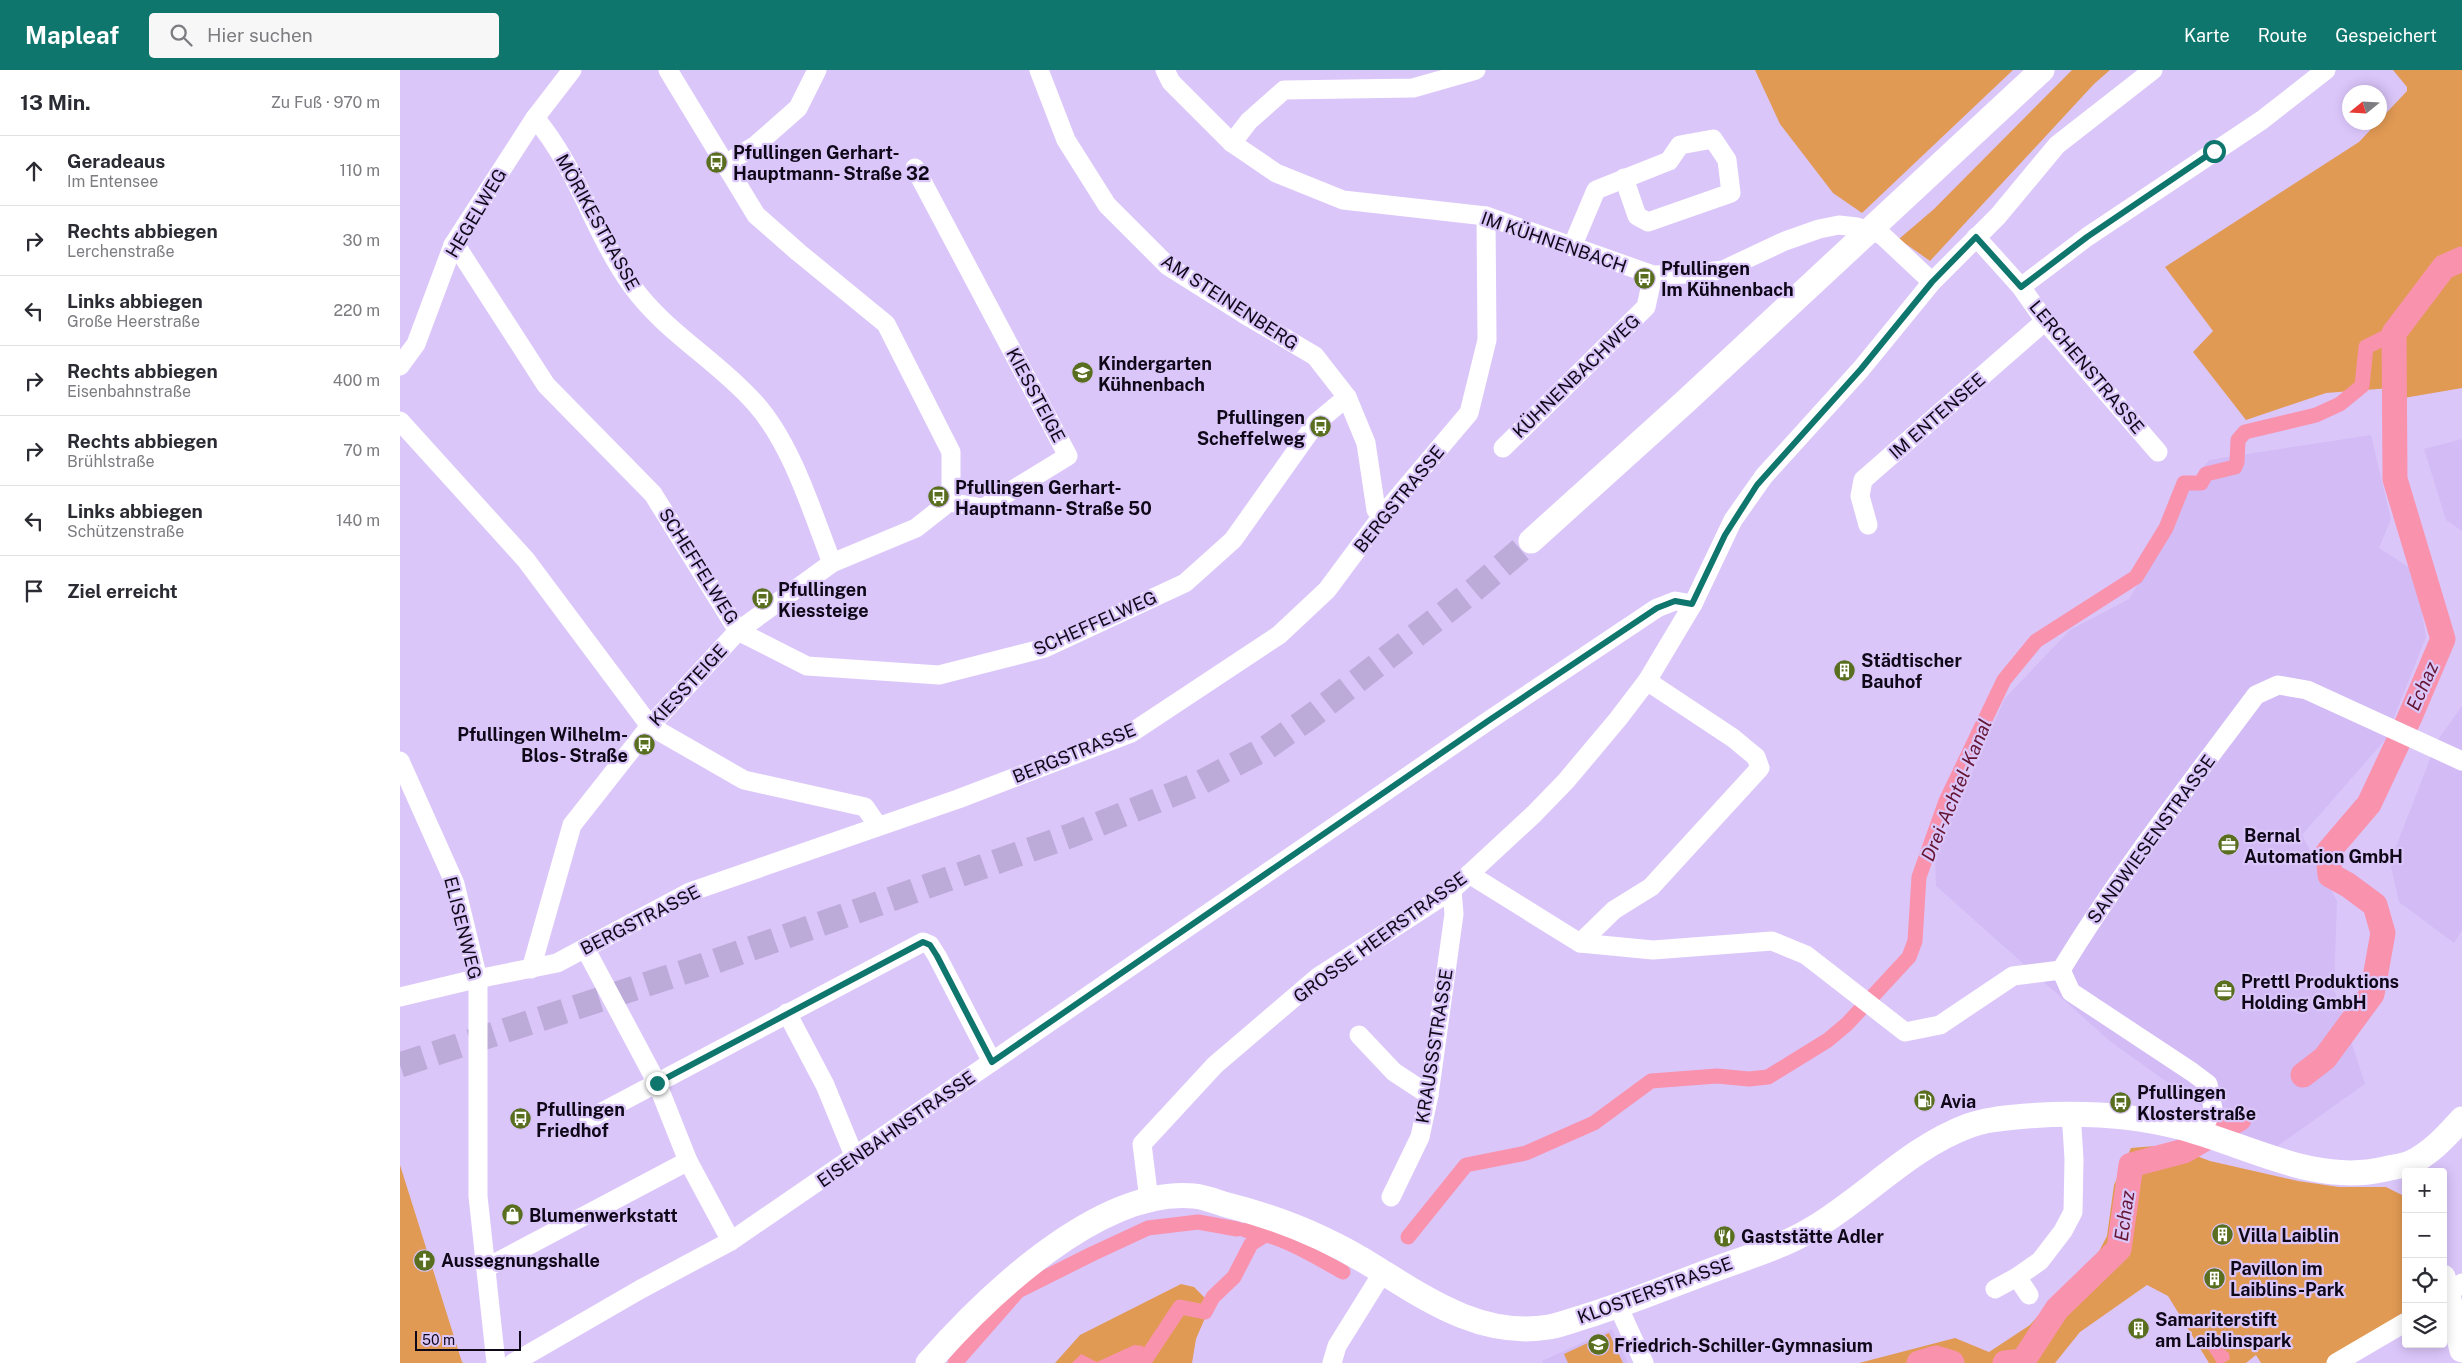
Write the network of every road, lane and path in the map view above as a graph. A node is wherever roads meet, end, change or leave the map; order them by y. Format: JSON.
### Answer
{"nodes":[{"id":1,"x":572,"y":70,"type":"edge"},
{"id":2,"x":668,"y":70,"type":"edge"},
{"id":3,"x":817,"y":70,"type":"edge"},
{"id":4,"x":1039,"y":70,"type":"edge"},
{"id":5,"x":1165,"y":70,"type":"edge"},
{"id":6,"x":1476,"y":70,"type":"edge"},
{"id":7,"x":2042,"y":70,"type":"edge"},
{"id":8,"x":2153,"y":70,"type":"edge"},
{"id":9,"x":2326,"y":70,"type":"edge"},
{"id":10,"x":535,"y":118,"type":"junction"},
{"id":11,"x":1232,"y":143,"type":"junction"},
{"id":12,"x":724,"y":166,"type":"junction"},
{"id":13,"x":915,"y":168,"type":"dead end"},
{"id":14,"x":1624,"y":178,"type":"junction"},
{"id":15,"x":1486,"y":216,"type":"junction"},
{"id":16,"x":1976,"y":237,"type":"junction"},
{"id":17,"x":453,"y":245,"type":"junction"},
{"id":18,"x":1572,"y":247,"type":"junction"},
{"id":19,"x":1653,"y":274,"type":"junction"},
{"id":20,"x":1932,"y":282,"type":"junction"},
{"id":21,"x":2021,"y":287,"type":"junction"},
{"id":22,"x":2045,"y":321,"type":"junction"},
{"id":23,"x":400,"y":366,"type":"edge"},
{"id":24,"x":1347,"y":397,"type":"junction"},
{"id":25,"x":400,"y":421,"type":"edge"},
{"id":26,"x":1503,"y":448,"type":"dead end"},
{"id":27,"x":2158,"y":452,"type":"dead end"},
{"id":28,"x":949,"y":502,"type":"junction"},
{"id":29,"x":1382,"y":516,"type":"junction"},
{"id":30,"x":1868,"y":524,"type":"dead end"},
{"id":31,"x":1531,"y":541,"type":"tunnel mouth"},
{"id":32,"x":832,"y":563,"type":"junction"},
{"id":33,"x":1692,"y":604,"type":"junction"},
{"id":34,"x":738,"y":630,"type":"junction"},
{"id":35,"x":1647,"y":681,"type":"junction"},
{"id":36,"x":650,"y":726,"type":"junction"},
{"id":37,"x":400,"y":761,"type":"edge"},
{"id":38,"x":2462,"y":761,"type":"edge"},
{"id":39,"x":406,"y":788,"type":"edge"},
{"id":40,"x":878,"y":826,"type":"junction"},
{"id":41,"x":1469,"y":874,"type":"junction"},
{"id":42,"x":1452,"y":890,"type":"junction"},
{"id":43,"x":1580,"y":942,"type":"junction"},
{"id":44,"x":585,"y":948,"type":"junction"},
{"id":45,"x":531,"y":969,"type":"junction"},
{"id":46,"x":2061,"y":970,"type":"junction"},
{"id":47,"x":478,"y":979,"type":"junction"},
{"id":48,"x":400,"y":997,"type":"edge"},
{"id":49,"x":787,"y":1013,"type":"junction"},
{"id":50,"x":1359,"y":1035,"type":"dead end"},
{"id":51,"x":992,"y":1062,"type":"junction"},
{"id":52,"x":657,"y":1083,"type":"junction"},
{"id":53,"x":1430,"y":1095,"type":"junction"},
{"id":54,"x":2071,"y":1112,"type":"junction"},
{"id":55,"x":589,"y":1119,"type":"dead end"},
{"id":56,"x":2462,"y":1119,"type":"edge"},
{"id":57,"x":2191,"y":1131,"type":"junction"},
{"id":58,"x":855,"y":1158,"type":"junction"},
{"id":59,"x":688,"y":1161,"type":"junction"},
{"id":60,"x":2412,"y":1167,"type":"edge"},
{"id":61,"x":1391,"y":1197,"type":"dead end"},
{"id":62,"x":1149,"y":1200,"type":"junction"},
{"id":63,"x":731,"y":1241,"type":"junction"},
{"id":64,"x":486,"y":1268,"type":"junction"},
{"id":65,"x":1382,"y":1272,"type":"junction"},
{"id":66,"x":2017,"y":1276,"type":"junction"},
{"id":67,"x":2449,"y":1288,"type":"edge"},
{"id":68,"x":1995,"y":1289,"type":"dead end"},
{"id":69,"x":2029,"y":1295,"type":"dead end"},
{"id":70,"x":1618,"y":1306,"type":"junction"},
{"id":71,"x":2402,"y":1324,"type":"edge"},
{"id":72,"x":2462,"y":1350,"type":"edge"},
{"id":73,"x":496,"y":1363,"type":"edge"},
{"id":74,"x":513,"y":1363,"type":"edge"},
{"id":75,"x":928,"y":1363,"type":"edge"},
{"id":76,"x":1332,"y":1363,"type":"edge"},
{"id":77,"x":1644,"y":1363,"type":"edge"},
{"id":78,"x":2336,"y":1363,"type":"edge"}],
"edges":[{"from":1,"to":10,"type":"street","name":"HEGELWEG"},
{"from":2,"to":12,"type":"street"},
{"from":3,"to":12,"type":"street"},
{"from":4,"to":24,"type":"street","name":"AM STEINENBERG"},
{"from":5,"to":11,"type":"street","name":"IM KÜHNENBACH"},
{"from":6,"to":11,"type":"street"},
{"from":7,"to":31,"type":"main road"},
{"from":8,"to":16,"type":"street","name":"GROSSE HEERSTRASSE"},
{"from":9,"to":21,"type":"street"},
{"from":10,"to":17,"type":"street","name":"HEGELWEG"},
{"from":10,"to":32,"type":"street","name":"MÖRIKESTRASSE"},
{"from":11,"to":15,"type":"street","name":"IM KÜHNENBACH"},
{"from":12,"to":28,"type":"street"},
{"from":13,"to":28,"type":"street","name":"KIESSTEIGE"},
{"from":14,"to":14,"type":"street"},
{"from":14,"to":18,"type":"street"},
{"from":15,"to":18,"type":"street","name":"IM KÜHNENBACH"},
{"from":15,"to":29,"type":"street","name":"BERGSTRASSE"},
{"from":16,"to":20,"type":"street","name":"GROSSE HEERSTRASSE"},
{"from":16,"to":21,"type":"street","name":"LERCHENSTRASSE"},
{"from":17,"to":23,"type":"street","name":"HEGELWEG"},
{"from":17,"to":34,"type":"street","name":"SCHEFFELWEG"},
{"from":18,"to":19,"type":"street","name":"IM KÜHNENBACH"},
{"from":19,"to":20,"type":"street","name":"IM KÜHNENBACH"},
{"from":19,"to":26,"type":"street","name":"KÜHNENBACHWEG"},
{"from":20,"to":33,"type":"street","name":"GROSSE HEERSTRASSE"},
{"from":21,"to":22,"type":"street","name":"LERCHENSTRASSE"},
{"from":22,"to":27,"type":"street","name":"LERCHENSTRASSE"},
{"from":22,"to":30,"type":"street","name":"IM ENTENSEE"},
{"from":24,"to":29,"type":"street","name":"AM STEINENBERG"},
{"from":24,"to":34,"type":"street","name":"SCHEFFELWEG"},
{"from":25,"to":36,"type":"street"},
{"from":28,"to":32,"type":"street","name":"KIESSTEIGE"},
{"from":29,"to":40,"type":"street","name":"BERGSTRASSE"},
{"from":32,"to":34,"type":"street","name":"KIESSTEIGE"},
{"from":33,"to":35,"type":"street","name":"GROSSE HEERSTRASSE"},
{"from":33,"to":51,"type":"street","name":"EISENBAHNSTRASSE"},
{"from":34,"to":36,"type":"street","name":"KIESSTEIGE"},
{"from":35,"to":41,"type":"street","name":"GROSSE HEERSTRASSE"},
{"from":35,"to":43,"type":"street"},
{"from":36,"to":40,"type":"street"},
{"from":36,"to":45,"type":"street","name":"KIESSTEIGE"},
{"from":37,"to":39,"type":"street","name":"ELISENWEG"},
{"from":38,"to":46,"type":"street","name":"SANDWIESENSTRASSE"},
{"from":39,"to":47,"type":"street","name":"ELISENWEG"},
{"from":40,"to":44,"type":"street","name":"BERGSTRASSE"},
{"from":41,"to":42,"type":"street","name":"GROSSE HEERSTRASSE"},
{"from":41,"to":43,"type":"street"},
{"from":42,"to":53,"type":"street","name":"KRAUSSSTRASSE"},
{"from":42,"to":62,"type":"street","name":"GROSSE HEERSTRASSE"},
{"from":43,"to":46,"type":"street"},
{"from":44,"to":45,"type":"street","name":"BERGSTRASSE"},
{"from":44,"to":52,"type":"street"},
{"from":45,"to":47,"type":"street","name":"BERGSTRASSE"},
{"from":46,"to":57,"type":"street"},
{"from":47,"to":48,"type":"street","name":"BERGSTRASSE"},
{"from":47,"to":64,"type":"street","name":"ELISENWEG"},
{"from":49,"to":51,"type":"street"},
{"from":49,"to":52,"type":"street"},
{"from":49,"to":58,"type":"street"},
{"from":50,"to":53,"type":"street"},
{"from":51,"to":58,"type":"street","name":"EISENBAHNSTRASSE"},
{"from":52,"to":55,"type":"street"},
{"from":52,"to":59,"type":"street"},
{"from":53,"to":61,"type":"street","name":"KRAUSSSTRASSE"},
{"from":54,"to":57,"type":"main road","name":"KLOSTERSTRASSE"},
{"from":54,"to":66,"type":"street"},
{"from":54,"to":70,"type":"main road","name":"KLOSTERSTRASSE"},
{"from":56,"to":60,"type":"main road","name":"KLOSTERSTRASSE"},
{"from":57,"to":60,"type":"main road","name":"KLOSTERSTRASSE"},
{"from":58,"to":63,"type":"street","name":"EISENBAHNSTRASSE"},
{"from":59,"to":63,"type":"street"},
{"from":59,"to":64,"type":"street"},
{"from":62,"to":65,"type":"main road"},
{"from":62,"to":75,"type":"main road"},
{"from":63,"to":74,"type":"street","name":"EISENBAHNSTRASSE"},
{"from":64,"to":73,"type":"street","name":"ELISENWEG"},
{"from":65,"to":70,"type":"main road","name":"KLOSTERSTRASSE"},
{"from":65,"to":76,"type":"street"},
{"from":66,"to":68,"type":"street"},
{"from":66,"to":69,"type":"street"},
{"from":67,"to":72,"type":"main road"},
{"from":70,"to":77,"type":"street"},
{"from":71,"to":78,"type":"street"}]}
